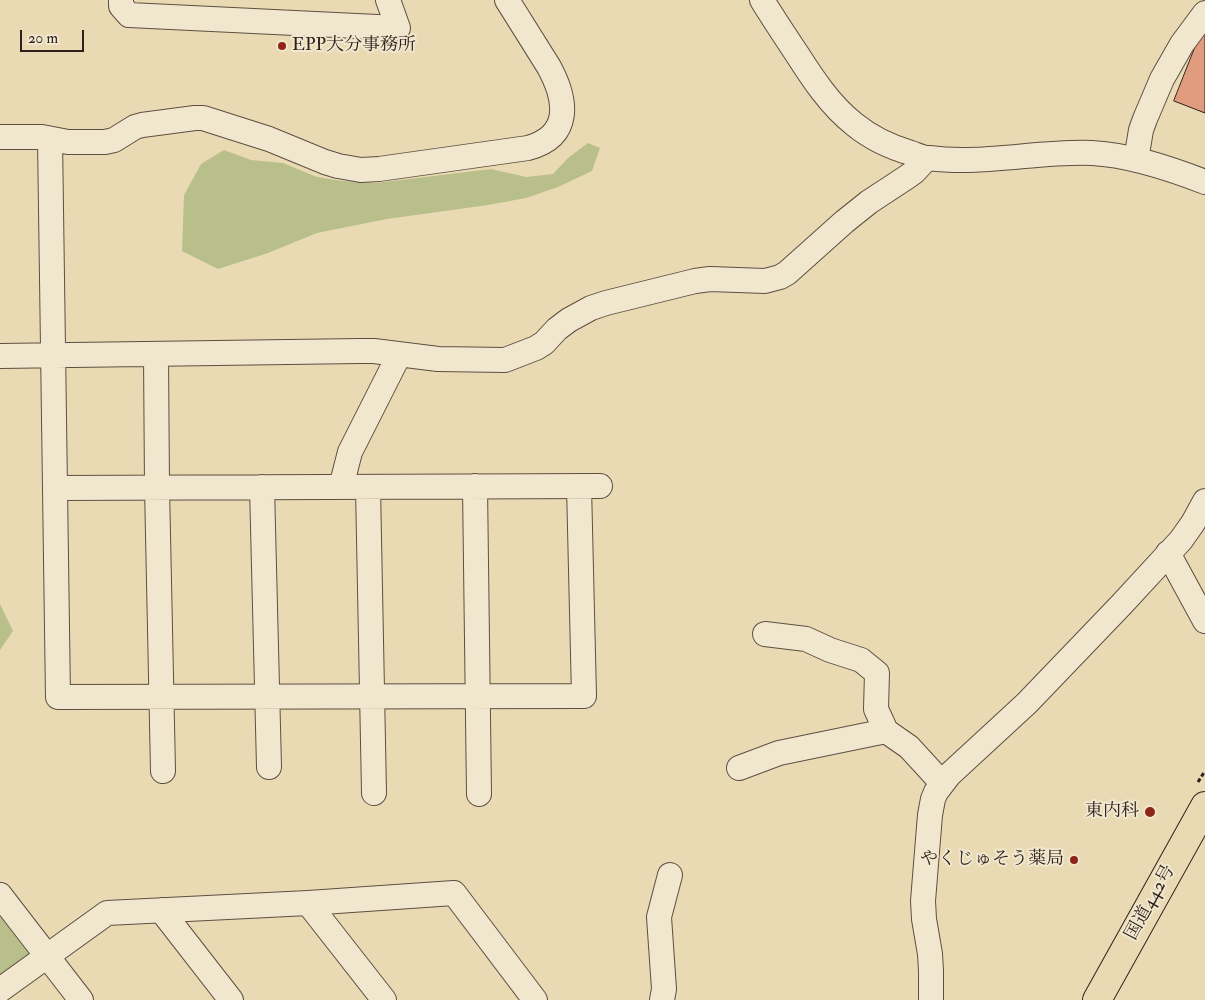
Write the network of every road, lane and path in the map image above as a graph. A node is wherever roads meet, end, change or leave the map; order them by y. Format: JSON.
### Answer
{"nodes":[{"id":1,"x":121,"y":0,"type":"edge"},
{"id":2,"x":388,"y":0,"type":"edge"},
{"id":3,"x":507,"y":0,"type":"edge"},
{"id":4,"x":762,"y":0,"type":"edge"},
{"id":5,"x":1205,"y":13,"type":"edge"},
{"id":6,"x":0,"y":137,"type":"edge"},
{"id":7,"x":50,"y":138,"type":"junction"},
{"id":8,"x":927,"y":158,"type":"junction"},
{"id":9,"x":1136,"y":160,"type":"junction"},
{"id":10,"x":1205,"y":182,"type":"edge"},
{"id":11,"x":156,"y":354,"type":"junction"},
{"id":12,"x":53,"y":355,"type":"junction"},
{"id":13,"x":399,"y":355,"type":"junction"},
{"id":14,"x":0,"y":356,"type":"edge"},
{"id":15,"x":475,"y":486,"type":"junction"},
{"id":16,"x":157,"y":487,"type":"junction"},
{"id":17,"x":262,"y":487,"type":"junction"},
{"id":18,"x":341,"y":487,"type":"junction"},
{"id":19,"x":368,"y":487,"type":"junction"},
{"id":20,"x":54,"y":488,"type":"junction"},
{"id":21,"x":1205,"y":502,"type":"edge"},
{"id":22,"x":1168,"y":553,"type":"junction"},
{"id":23,"x":1205,"y":621,"type":"edge"},
{"id":24,"x":765,"y":634,"type":"dead end"},
{"id":25,"x":372,"y":696,"type":"junction"},
{"id":26,"x":478,"y":696,"type":"junction"},
{"id":27,"x":161,"y":697,"type":"junction"},
{"id":28,"x":267,"y":697,"type":"junction"},
{"id":29,"x":886,"y":731,"type":"junction"},
{"id":30,"x":269,"y":766,"type":"dead end"},
{"id":31,"x":739,"y":768,"type":"dead end"},
{"id":32,"x":163,"y":771,"type":"dead end"},
{"id":33,"x":942,"y":783,"type":"junction"},
{"id":34,"x":374,"y":793,"type":"dead end"},
{"id":35,"x":479,"y":794,"type":"dead end"},
{"id":36,"x":1205,"y":806,"type":"edge"},
{"id":37,"x":670,"y":874,"type":"dead end"},
{"id":38,"x":0,"y":895,"type":"edge"},
{"id":39,"x":308,"y":903,"type":"junction"},
{"id":40,"x":161,"y":910,"type":"junction"},
{"id":41,"x":47,"y":956,"type":"junction"},
{"id":42,"x":0,"y":990,"type":"edge"},
{"id":43,"x":81,"y":1000,"type":"edge"},
{"id":44,"x":231,"y":1000,"type":"edge"},
{"id":45,"x":384,"y":1000,"type":"edge"},
{"id":46,"x":535,"y":1000,"type":"edge"},
{"id":47,"x":662,"y":1000,"type":"edge"},
{"id":48,"x":931,"y":1000,"type":"edge"},
{"id":49,"x":1096,"y":1000,"type":"edge"}],
"edges":[{"from":1,"to":2,"type":"street"},
{"from":3,"to":7,"type":"street"},
{"from":4,"to":8,"type":"street"},
{"from":5,"to":9,"type":"street"},
{"from":6,"to":7,"type":"street"},
{"from":7,"to":12,"type":"street"},
{"from":8,"to":9,"type":"street"},
{"from":8,"to":13,"type":"street"},
{"from":9,"to":10,"type":"street"},
{"from":11,"to":12,"type":"street"},
{"from":11,"to":13,"type":"street"},
{"from":11,"to":16,"type":"street"},
{"from":12,"to":14,"type":"street"},
{"from":12,"to":20,"type":"street"},
{"from":13,"to":18,"type":"street"},
{"from":15,"to":19,"type":"street"},
{"from":15,"to":26,"type":"street"},
{"from":15,"to":26,"type":"street"},
{"from":16,"to":17,"type":"street"},
{"from":16,"to":20,"type":"street"},
{"from":16,"to":27,"type":"street"},
{"from":17,"to":18,"type":"street"},
{"from":17,"to":28,"type":"street"},
{"from":18,"to":19,"type":"street"},
{"from":19,"to":25,"type":"street"},
{"from":20,"to":27,"type":"street"},
{"from":21,"to":22,"type":"street"},
{"from":22,"to":23,"type":"street"},
{"from":22,"to":33,"type":"street"},
{"from":24,"to":29,"type":"street"},
{"from":25,"to":26,"type":"street"},
{"from":25,"to":28,"type":"street"},
{"from":25,"to":34,"type":"street"},
{"from":26,"to":35,"type":"street"},
{"from":27,"to":28,"type":"street"},
{"from":27,"to":32,"type":"street"},
{"from":28,"to":30,"type":"street"},
{"from":29,"to":31,"type":"street"},
{"from":29,"to":33,"type":"street"},
{"from":33,"to":48,"type":"street"},
{"from":36,"to":49,"type":"highway","name":"国道442号"},
{"from":37,"to":47,"type":"street"},
{"from":38,"to":41,"type":"street"},
{"from":39,"to":40,"type":"street"},
{"from":39,"to":45,"type":"street"},
{"from":39,"to":46,"type":"street"},
{"from":40,"to":41,"type":"street"},
{"from":40,"to":44,"type":"street"},
{"from":41,"to":42,"type":"street"},
{"from":41,"to":43,"type":"street"}]}
